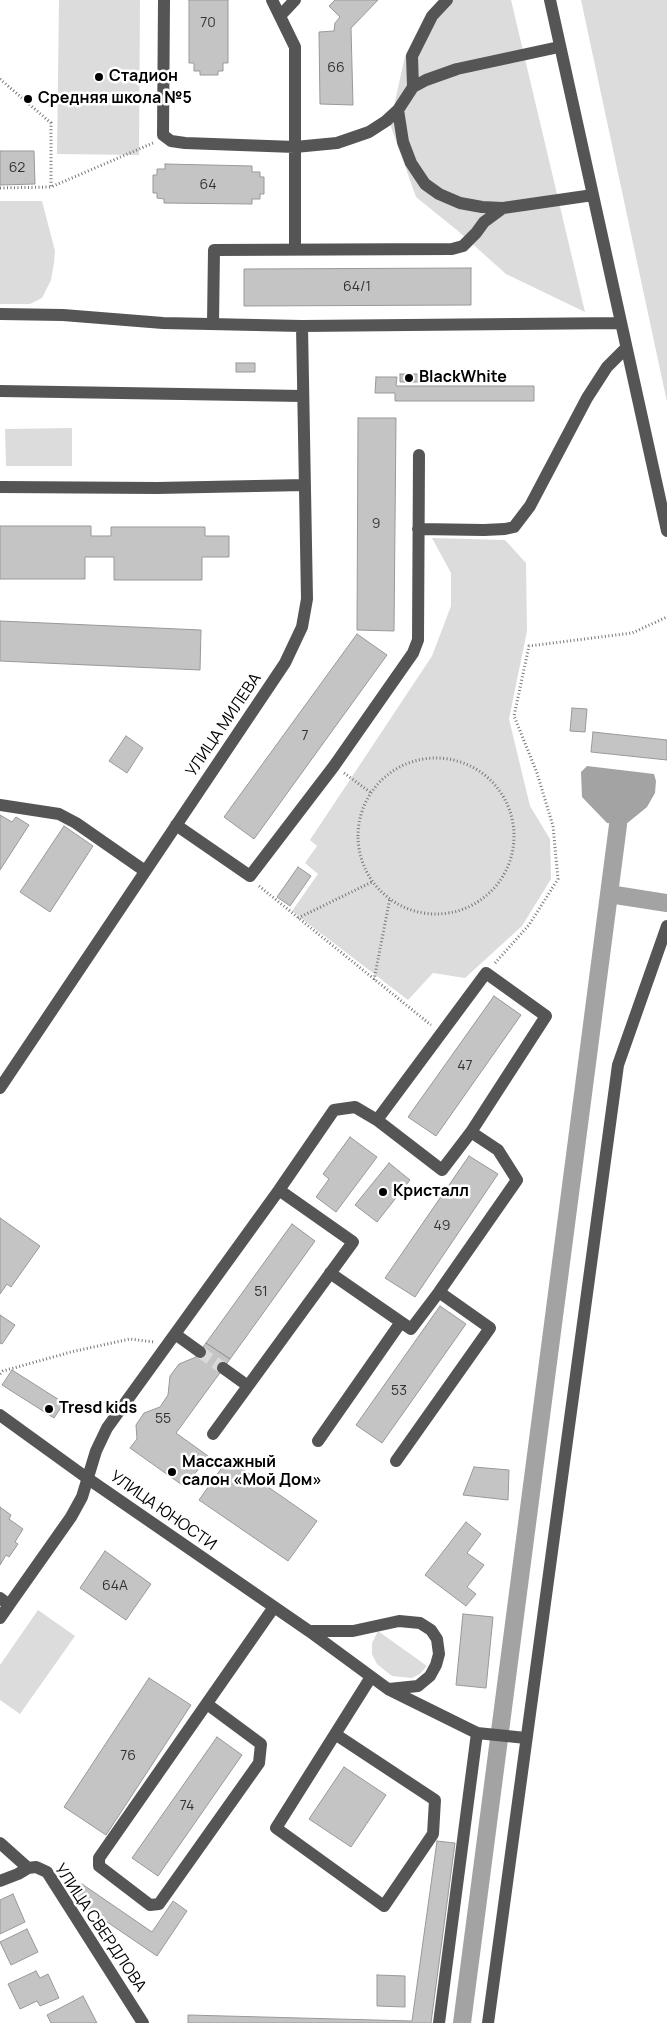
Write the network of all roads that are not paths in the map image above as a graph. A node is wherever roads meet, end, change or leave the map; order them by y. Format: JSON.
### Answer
{"nodes":[{"id":1,"x":164,"y":0,"type":"edge"},
{"id":2,"x":272,"y":0,"type":"edge"},
{"id":3,"x":295,"y":0,"type":"edge"},
{"id":4,"x":446,"y":0,"type":"edge"},
{"id":5,"x":550,"y":0,"type":"edge"},
{"id":6,"x":280,"y":16,"type":"junction"},
{"id":7,"x":559,"y":47,"type":"junction"},
{"id":8,"x":413,"y":87,"type":"junction"},
{"id":9,"x":398,"y":110,"type":"junction"},
{"id":10,"x":295,"y":147,"type":"junction"},
{"id":11,"x":593,"y":195,"type":"junction"},
{"id":12,"x":503,"y":208,"type":"junction"},
{"id":13,"x":295,"y":249,"type":"junction"},
{"id":14,"x":0,"y":314,"type":"edge"},
{"id":15,"x":213,"y":323,"type":"junction"},
{"id":16,"x":621,"y":323,"type":"junction"},
{"id":17,"x":302,"y":326,"type":"junction"},
{"id":18,"x":626,"y":348,"type":"junction"},
{"id":19,"x":0,"y":391,"type":"edge"},
{"id":20,"x":303,"y":396,"type":"junction"},
{"id":21,"x":419,"y":454,"type":"dead end"},
{"id":22,"x":305,"y":485,"type":"junction"},
{"id":23,"x":0,"y":487,"type":"edge"},
{"id":24,"x":418,"y":529,"type":"junction"},
{"id":25,"x":667,"y":531,"type":"edge"},
{"id":26,"x":0,"y":805,"type":"edge"},
{"id":27,"x":176,"y":825,"type":"junction"},
{"id":28,"x":145,"y":871,"type":"junction"},
{"id":29,"x":667,"y":926,"type":"edge"},
{"id":30,"x":0,"y":1088,"type":"edge"},
{"id":31,"x":376,"y":1120,"type":"junction"},
{"id":32,"x":471,"y":1132,"type":"junction"},
{"id":33,"x":279,"y":1190,"type":"junction"},
{"id":34,"x":330,"y":1273,"type":"junction"},
{"id":35,"x":439,"y":1292,"type":"junction"},
{"id":36,"x":401,"y":1322,"type":"junction"},
{"id":37,"x":172,"y":1339,"type":"junction"},
{"id":38,"x":200,"y":1352,"type":"tunnel mouth"},
{"id":39,"x":223,"y":1368,"type":"tunnel mouth"},
{"id":40,"x":248,"y":1386,"type":"junction"},
{"id":41,"x":0,"y":1415,"type":"edge"},
{"id":42,"x":213,"y":1434,"type":"dead end"},
{"id":43,"x":318,"y":1441,"type":"dead end"},
{"id":44,"x":396,"y":1461,"type":"dead end"},
{"id":45,"x":87,"y":1478,"type":"junction"},
{"id":46,"x":5,"y":1601,"type":"edge"},
{"id":47,"x":274,"y":1607,"type":"junction"},
{"id":48,"x":0,"y":1618,"type":"edge"},
{"id":49,"x":309,"y":1631,"type":"junction"},
{"id":50,"x":371,"y":1677,"type":"junction"},
{"id":51,"x":388,"y":1689,"type":"junction"},
{"id":52,"x":207,"y":1704,"type":"junction"},
{"id":53,"x":335,"y":1734,"type":"junction"},
{"id":54,"x":479,"y":1734,"type":"junction"},
{"id":55,"x":522,"y":1738,"type":"junction"},
{"id":56,"x":0,"y":1843,"type":"edge"},
{"id":57,"x":28,"y":1868,"type":"junction"},
{"id":58,"x":0,"y":1882,"type":"edge"},
{"id":59,"x":143,"y":2023,"type":"edge"},
{"id":60,"x":439,"y":2023,"type":"edge"},
{"id":61,"x":488,"y":2023,"type":"edge"}],
"edges":[{"from":1,"to":10,"type":"street"},
{"from":2,"to":6,"type":"street"},
{"from":3,"to":6,"type":"street"},
{"from":4,"to":8,"type":"street"},
{"from":5,"to":7,"type":"street"},
{"from":6,"to":10,"type":"street"},
{"from":7,"to":8,"type":"street"},
{"from":7,"to":11,"type":"street"},
{"from":8,"to":9,"type":"street"},
{"from":9,"to":10,"type":"street"},
{"from":9,"to":12,"type":"street"},
{"from":10,"to":13,"type":"street"},
{"from":11,"to":12,"type":"street"},
{"from":11,"to":16,"type":"street"},
{"from":12,"to":13,"type":"street"},
{"from":13,"to":15,"type":"street"},
{"from":14,"to":15,"type":"street"},
{"from":15,"to":17,"type":"street"},
{"from":16,"to":17,"type":"street"},
{"from":16,"to":18,"type":"street"},
{"from":17,"to":20,"type":"street","name":"УЛИЦА МИЛЕВА"},
{"from":18,"to":24,"type":"street"},
{"from":18,"to":25,"type":"street"},
{"from":19,"to":20,"type":"street"},
{"from":20,"to":22,"type":"street","name":"УЛИЦА МИЛЕВА"},
{"from":21,"to":24,"type":"street"},
{"from":22,"to":23,"type":"street"},
{"from":22,"to":27,"type":"street","name":"УЛИЦА МИЛЕВА"},
{"from":24,"to":27,"type":"street"},
{"from":26,"to":28,"type":"street"},
{"from":27,"to":28,"type":"street","name":"УЛИЦА МИЛЕВА"},
{"from":28,"to":30,"type":"street","name":"УЛИЦА МИЛЕВА"},
{"from":29,"to":55,"type":"street"},
{"from":31,"to":32,"type":"street"},
{"from":31,"to":32,"type":"street"},
{"from":31,"to":33,"type":"street"},
{"from":32,"to":35,"type":"street"},
{"from":33,"to":34,"type":"street"},
{"from":33,"to":37,"type":"street"},
{"from":34,"to":36,"type":"street"},
{"from":34,"to":40,"type":"street"},
{"from":35,"to":36,"type":"street"},
{"from":35,"to":44,"type":"street"},
{"from":36,"to":43,"type":"street"},
{"from":37,"to":38,"type":"street"},
{"from":37,"to":45,"type":"street"},
{"from":39,"to":40,"type":"street"},
{"from":40,"to":42,"type":"street"},
{"from":41,"to":45,"type":"street","name":"УЛИЦА ЮНОСТИ"},
{"from":45,"to":46,"type":"street"},
{"from":45,"to":47,"type":"street","name":"УЛИЦА ЮНОСТИ"},
{"from":46,"to":48,"type":"street"},
{"from":47,"to":49,"type":"street","name":"УЛИЦА ЮНОСТИ"},
{"from":47,"to":52,"type":"street"},
{"from":49,"to":50,"type":"street","name":"УЛИЦА ЮНОСТИ"},
{"from":49,"to":51,"type":"street"},
{"from":50,"to":51,"type":"street","name":"УЛИЦА ЮНОСТИ"},
{"from":50,"to":53,"type":"street"},
{"from":51,"to":54,"type":"street","name":"УЛИЦА ЮНОСТИ"},
{"from":52,"to":52,"type":"street"},
{"from":53,"to":53,"type":"street"},
{"from":54,"to":55,"type":"street"},
{"from":54,"to":60,"type":"street"},
{"from":55,"to":61,"type":"street"},
{"from":56,"to":57,"type":"street","name":"УЛИЦА СВЕРДЛОВА"},
{"from":57,"to":58,"type":"street"},
{"from":57,"to":59,"type":"street","name":"УЛИЦА СВЕРДЛОВА"}]}
